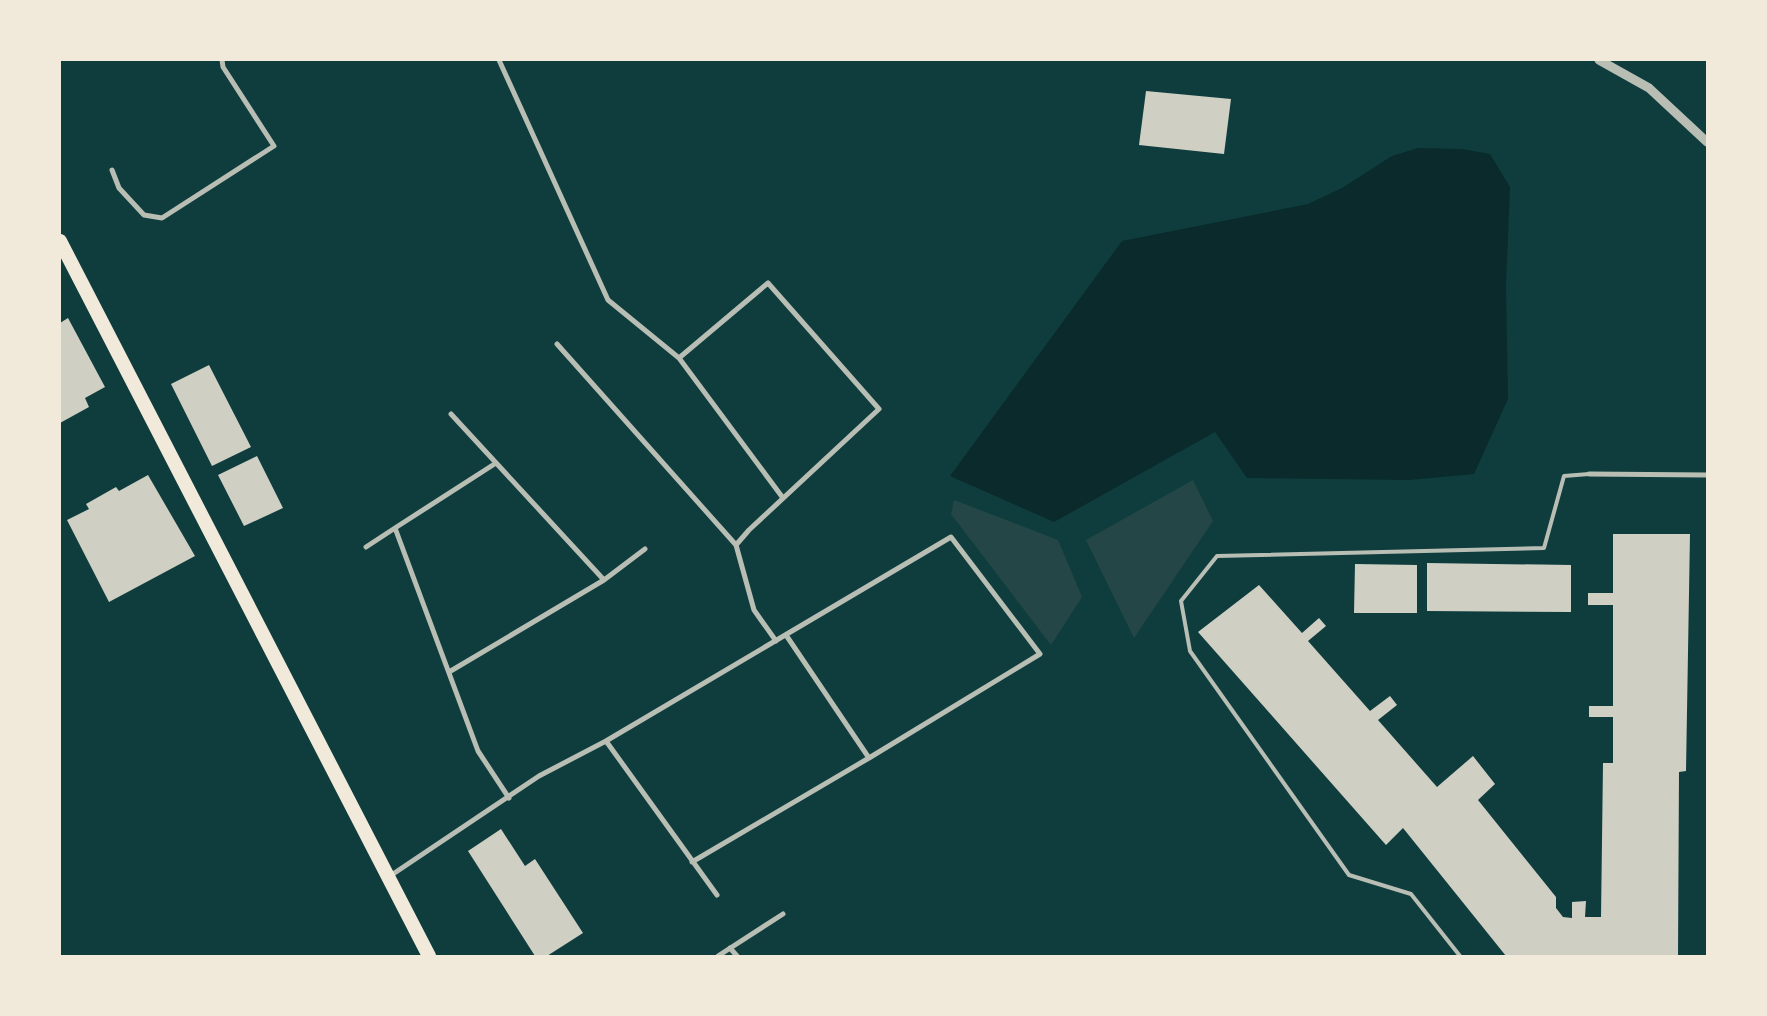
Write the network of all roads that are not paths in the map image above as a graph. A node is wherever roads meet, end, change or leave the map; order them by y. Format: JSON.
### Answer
{"nodes":[{"id":1,"x":222,"y":60,"type":"edge"},
{"id":2,"x":499,"y":60,"type":"edge"},
{"id":3,"x":1599,"y":60,"type":"edge"},
{"id":4,"x":1707,"y":142,"type":"edge"},
{"id":5,"x":112,"y":170,"type":"dead end"},
{"id":6,"x":60,"y":241,"type":"edge"},
{"id":7,"x":557,"y":344,"type":"dead end"},
{"id":8,"x":679,"y":358,"type":"junction"},
{"id":9,"x":451,"y":414,"type":"dead end"},
{"id":10,"x":496,"y":463,"type":"junction"},
{"id":11,"x":1589,"y":474,"type":"joint"},
{"id":12,"x":1707,"y":475,"type":"edge"},
{"id":13,"x":783,"y":498,"type":"junction"},
{"id":14,"x":395,"y":528,"type":"junction"},
{"id":15,"x":736,"y":545,"type":"junction"},
{"id":16,"x":366,"y":547,"type":"dead end"},
{"id":17,"x":645,"y":549,"type":"dead end"},
{"id":18,"x":604,"y":580,"type":"junction"},
{"id":19,"x":786,"y":635,"type":"junction"},
{"id":20,"x":776,"y":640,"type":"junction"},
{"id":21,"x":449,"y":672,"type":"junction"},
{"id":22,"x":606,"y":741,"type":"junction"},
{"id":23,"x":869,"y":758,"type":"junction"},
{"id":24,"x":509,"y":798,"type":"junction"},
{"id":25,"x":692,"y":862,"type":"junction"},
{"id":26,"x":387,"y":878,"type":"junction"},
{"id":27,"x":717,"y":895,"type":"dead end"},
{"id":28,"x":783,"y":914,"type":"dead end"},
{"id":29,"x":730,"y":948,"type":"junction"},
{"id":30,"x":429,"y":956,"type":"edge"},
{"id":31,"x":718,"y":956,"type":"edge"},
{"id":32,"x":737,"y":956,"type":"edge"},
{"id":33,"x":1460,"y":956,"type":"edge"}],
"edges":[{"from":1,"to":5,"type":"street"},
{"from":2,"to":8,"type":"street"},
{"from":3,"to":4,"type":"street"},
{"from":6,"to":26,"type":"highway"},
{"from":7,"to":15,"type":"street"},
{"from":8,"to":13,"type":"street"},
{"from":8,"to":13,"type":"street"},
{"from":9,"to":10,"type":"street"},
{"from":10,"to":14,"type":"street"},
{"from":10,"to":18,"type":"street"},
{"from":11,"to":12,"type":"street"},
{"from":11,"to":33,"type":"lane"},
{"from":13,"to":15,"type":"street"},
{"from":14,"to":16,"type":"street"},
{"from":14,"to":21,"type":"street"},
{"from":15,"to":20,"type":"street"},
{"from":17,"to":18,"type":"street"},
{"from":18,"to":21,"type":"street"},
{"from":19,"to":20,"type":"street"},
{"from":19,"to":23,"type":"street"},
{"from":19,"to":23,"type":"street"},
{"from":20,"to":22,"type":"street"},
{"from":21,"to":24,"type":"street"},
{"from":22,"to":24,"type":"street"},
{"from":22,"to":25,"type":"street"},
{"from":23,"to":25,"type":"street"},
{"from":24,"to":26,"type":"street"},
{"from":25,"to":27,"type":"street"},
{"from":26,"to":30,"type":"highway"},
{"from":28,"to":29,"type":"street"},
{"from":29,"to":31,"type":"street"},
{"from":29,"to":32,"type":"street"}]}
